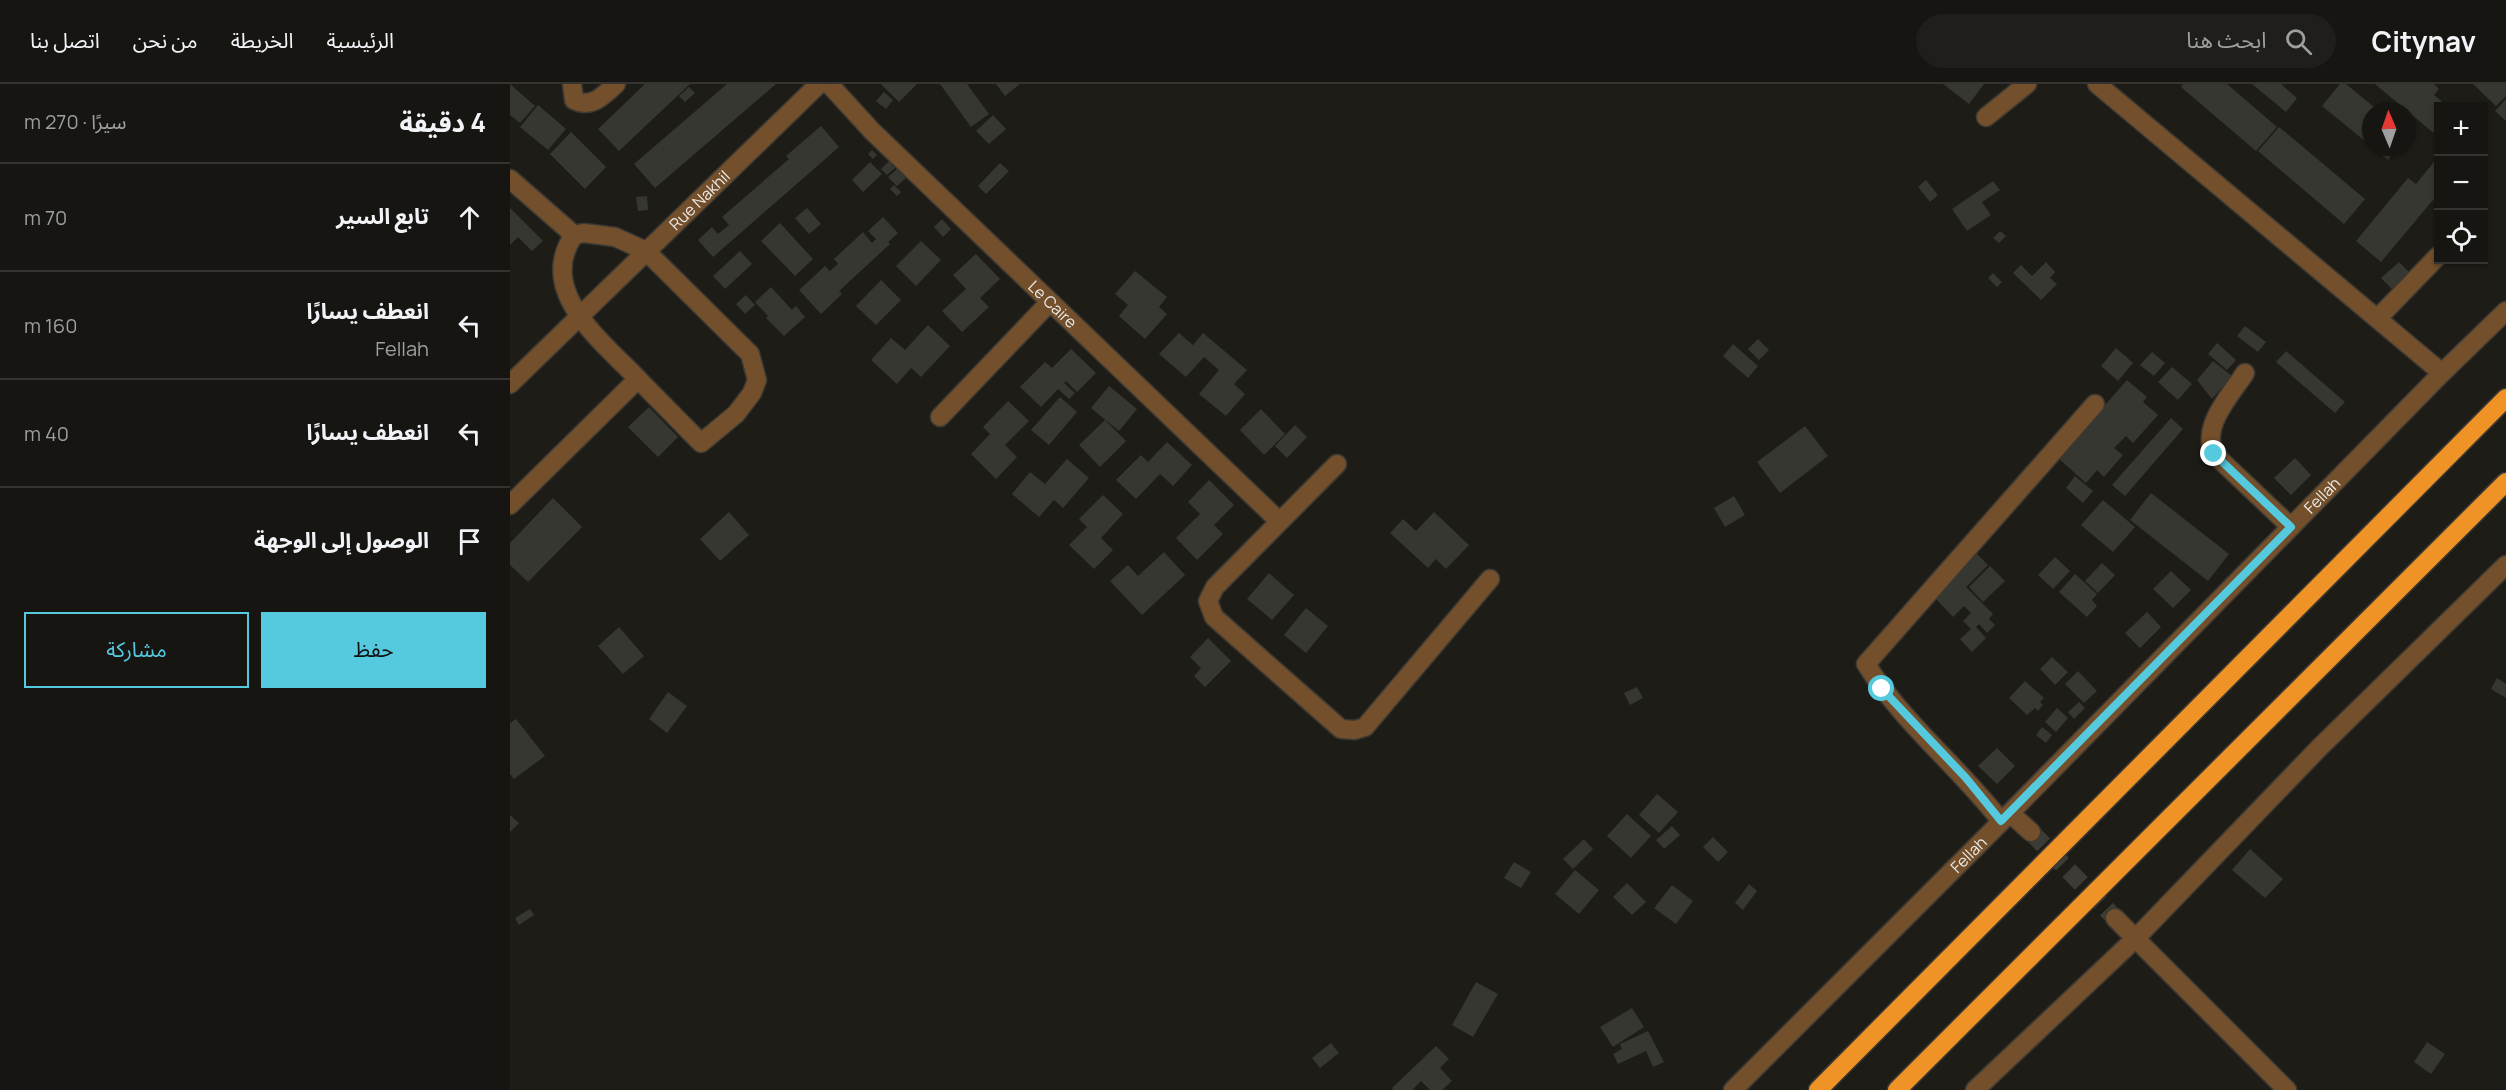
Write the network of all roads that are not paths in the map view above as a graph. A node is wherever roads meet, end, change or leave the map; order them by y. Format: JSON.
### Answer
{"nodes":[{"id":1,"x":572,"y":84,"type":"edge"},
{"id":2,"x":616,"y":84,"type":"edge"},
{"id":3,"x":819,"y":84,"type":"edge"},
{"id":4,"x":829,"y":84,"type":"edge"},
{"id":5,"x":2027,"y":84,"type":"edge"},
{"id":6,"x":2097,"y":84,"type":"edge"},
{"id":7,"x":1986,"y":117,"type":"dead end"},
{"id":8,"x":510,"y":179,"type":"edge"},
{"id":9,"x":574,"y":235,"type":"junction"},
{"id":10,"x":646,"y":251,"type":"junction"},
{"id":11,"x":2434,"y":261,"type":"edge"},
{"id":12,"x":1049,"y":303,"type":"junction"},
{"id":13,"x":2506,"y":311,"type":"edge"},
{"id":14,"x":579,"y":316,"type":"junction"},
{"id":15,"x":2378,"y":318,"type":"junction"},
{"id":16,"x":2244,"y":373,"type":"dead end"},
{"id":17,"x":2442,"y":373,"type":"junction"},
{"id":18,"x":638,"y":379,"type":"junction"},
{"id":19,"x":510,"y":384,"type":"edge"},
{"id":20,"x":2506,"y":398,"type":"edge"},
{"id":21,"x":2095,"y":405,"type":"dead end"},
{"id":22,"x":940,"y":417,"type":"dead end"},
{"id":23,"x":1337,"y":464,"type":"dead end"},
{"id":24,"x":2506,"y":482,"type":"edge"},
{"id":25,"x":510,"y":505,"type":"edge"},
{"id":26,"x":1279,"y":521,"type":"junction"},
{"id":27,"x":2291,"y":527,"type":"junction"},
{"id":28,"x":2506,"y":565,"type":"edge"},
{"id":29,"x":1490,"y":579,"type":"dead end"},
{"id":30,"x":2006,"y":817,"type":"junction"},
{"id":31,"x":2031,"y":832,"type":"tunnel mouth"},
{"id":32,"x":2115,"y":918,"type":"tunnel mouth"},
{"id":33,"x":2136,"y":938,"type":"junction"},
{"id":34,"x":1733,"y":1090,"type":"edge"},
{"id":35,"x":1818,"y":1090,"type":"edge"},
{"id":36,"x":1897,"y":1090,"type":"edge"},
{"id":37,"x":1975,"y":1090,"type":"edge"},
{"id":38,"x":2287,"y":1090,"type":"edge"}],
"edges":[{"from":1,"to":2,"type":"street"},
{"from":3,"to":10,"type":"street","name":"Rue Nakhil"},
{"from":4,"to":12,"type":"street","name":"Le Caire"},
{"from":5,"to":7,"type":"street"},
{"from":6,"to":15,"type":"street"},
{"from":8,"to":9,"type":"street"},
{"from":9,"to":10,"type":"street"},
{"from":9,"to":14,"type":"street"},
{"from":10,"to":14,"type":"street","name":"Rue Nakhil"},
{"from":10,"to":18,"type":"street"},
{"from":11,"to":15,"type":"street"},
{"from":12,"to":22,"type":"street"},
{"from":12,"to":26,"type":"street","name":"Le Caire"},
{"from":13,"to":17,"type":"street","name":"Fellah"},
{"from":14,"to":18,"type":"street"},
{"from":14,"to":19,"type":"street","name":"Rue Nakhil"},
{"from":15,"to":17,"type":"street"},
{"from":16,"to":27,"type":"street"},
{"from":17,"to":27,"type":"street","name":"Fellah"},
{"from":18,"to":25,"type":"street"},
{"from":20,"to":35,"type":"highway"},
{"from":21,"to":30,"type":"street"},
{"from":23,"to":26,"type":"street"},
{"from":24,"to":36,"type":"highway"},
{"from":26,"to":29,"type":"street"},
{"from":27,"to":30,"type":"street","name":"Fellah"},
{"from":28,"to":33,"type":"street"},
{"from":30,"to":31,"type":"street"},
{"from":30,"to":34,"type":"street","name":"Fellah"},
{"from":32,"to":33,"type":"street"},
{"from":33,"to":37,"type":"street"},
{"from":33,"to":38,"type":"street"}]}
